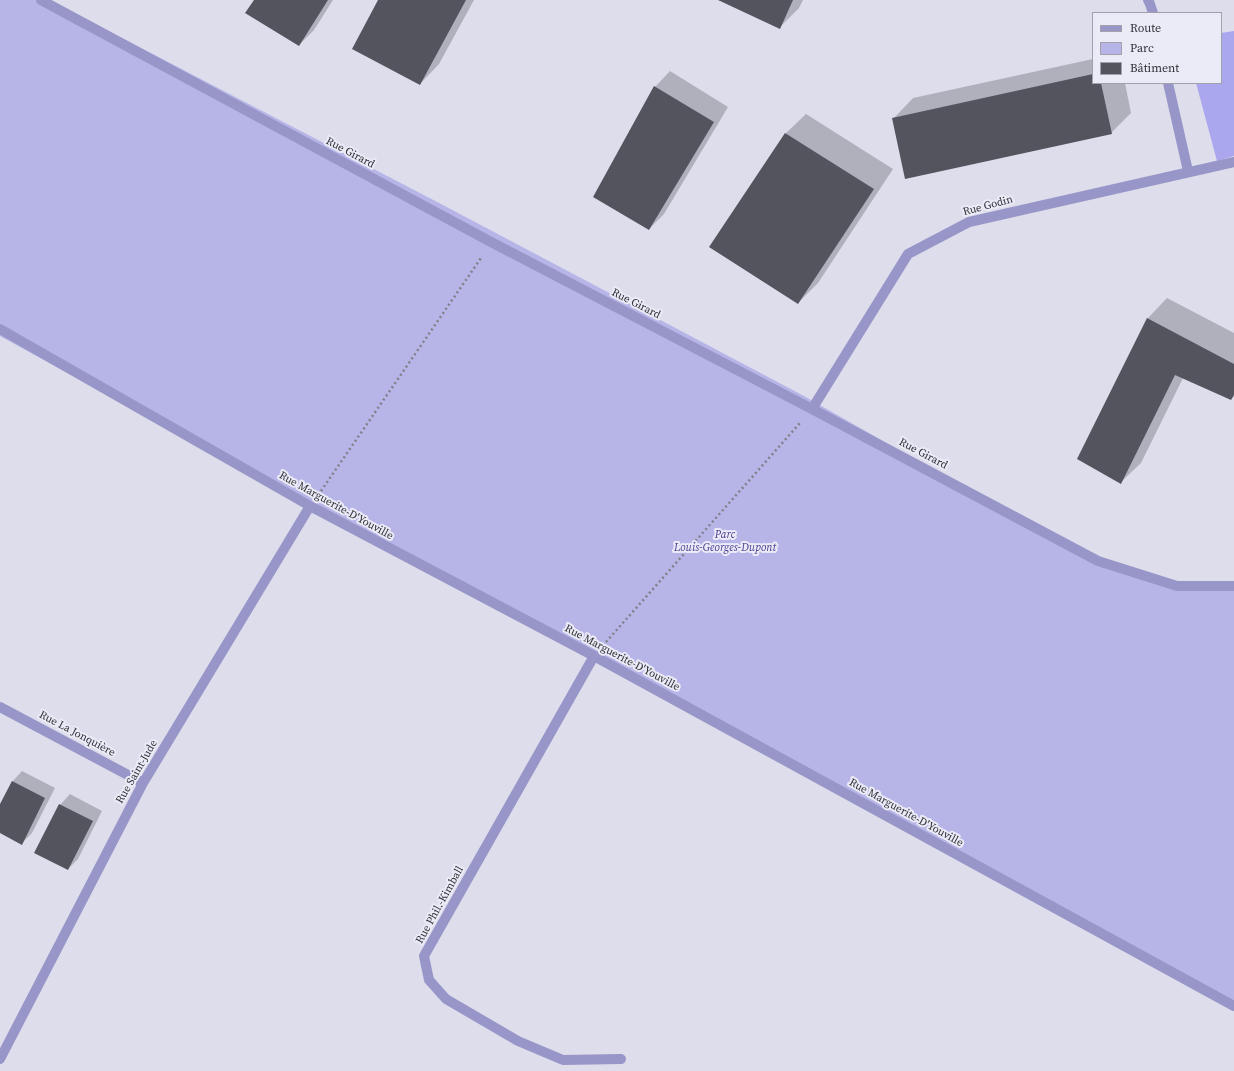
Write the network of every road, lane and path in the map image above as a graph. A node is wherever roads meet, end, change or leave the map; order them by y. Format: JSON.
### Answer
{"nodes":[{"id":1,"x":41,"y":0,"type":"edge"},
{"id":2,"x":1148,"y":0,"type":"edge"},
{"id":3,"x":1152,"y":12,"type":"edge"},
{"id":4,"x":1168,"y":84,"type":"edge"},
{"id":5,"x":1234,"y":162,"type":"edge"},
{"id":6,"x":1188,"y":171,"type":"junction"},
{"id":7,"x":491,"y":242,"type":"junction"},
{"id":8,"x":0,"y":329,"type":"edge"},
{"id":9,"x":812,"y":409,"type":"junction"},
{"id":10,"x":310,"y":506,"type":"junction"},
{"id":11,"x":1234,"y":586,"type":"edge"},
{"id":12,"x":594,"y":656,"type":"junction"},
{"id":13,"x":0,"y":707,"type":"edge"},
{"id":14,"x":143,"y":783,"type":"junction"},
{"id":15,"x":1234,"y":1006,"type":"edge"},
{"id":16,"x":0,"y":1059,"type":"edge"},
{"id":17,"x":621,"y":1059,"type":"dead end"}],
"edges":[{"from":1,"to":7,"type":"street","name":"Rue Girard"},
{"from":2,"to":3,"type":"street"},
{"from":4,"to":6,"type":"street"},
{"from":5,"to":6,"type":"street","name":"Rue Godin"},
{"from":6,"to":9,"type":"street","name":"Rue Godin"},
{"from":7,"to":9,"type":"street","name":"Rue Girard"},
{"from":7,"to":10,"type":"path"},
{"from":8,"to":10,"type":"street","name":"Rue Marguerite-D'Youville"},
{"from":9,"to":11,"type":"street","name":"Rue Girard"},
{"from":9,"to":12,"type":"path"},
{"from":10,"to":12,"type":"street","name":"Rue Marguerite-D'Youville"},
{"from":10,"to":14,"type":"street","name":"Rue Saint-Jude"},
{"from":12,"to":15,"type":"street","name":"Rue Marguerite-D'Youville"},
{"from":12,"to":17,"type":"street","name":"Rue Phil.-Kimball"},
{"from":13,"to":14,"type":"street","name":"Rue La Jonquière"},
{"from":14,"to":16,"type":"street","name":"Rue Saint-Jude"}]}
